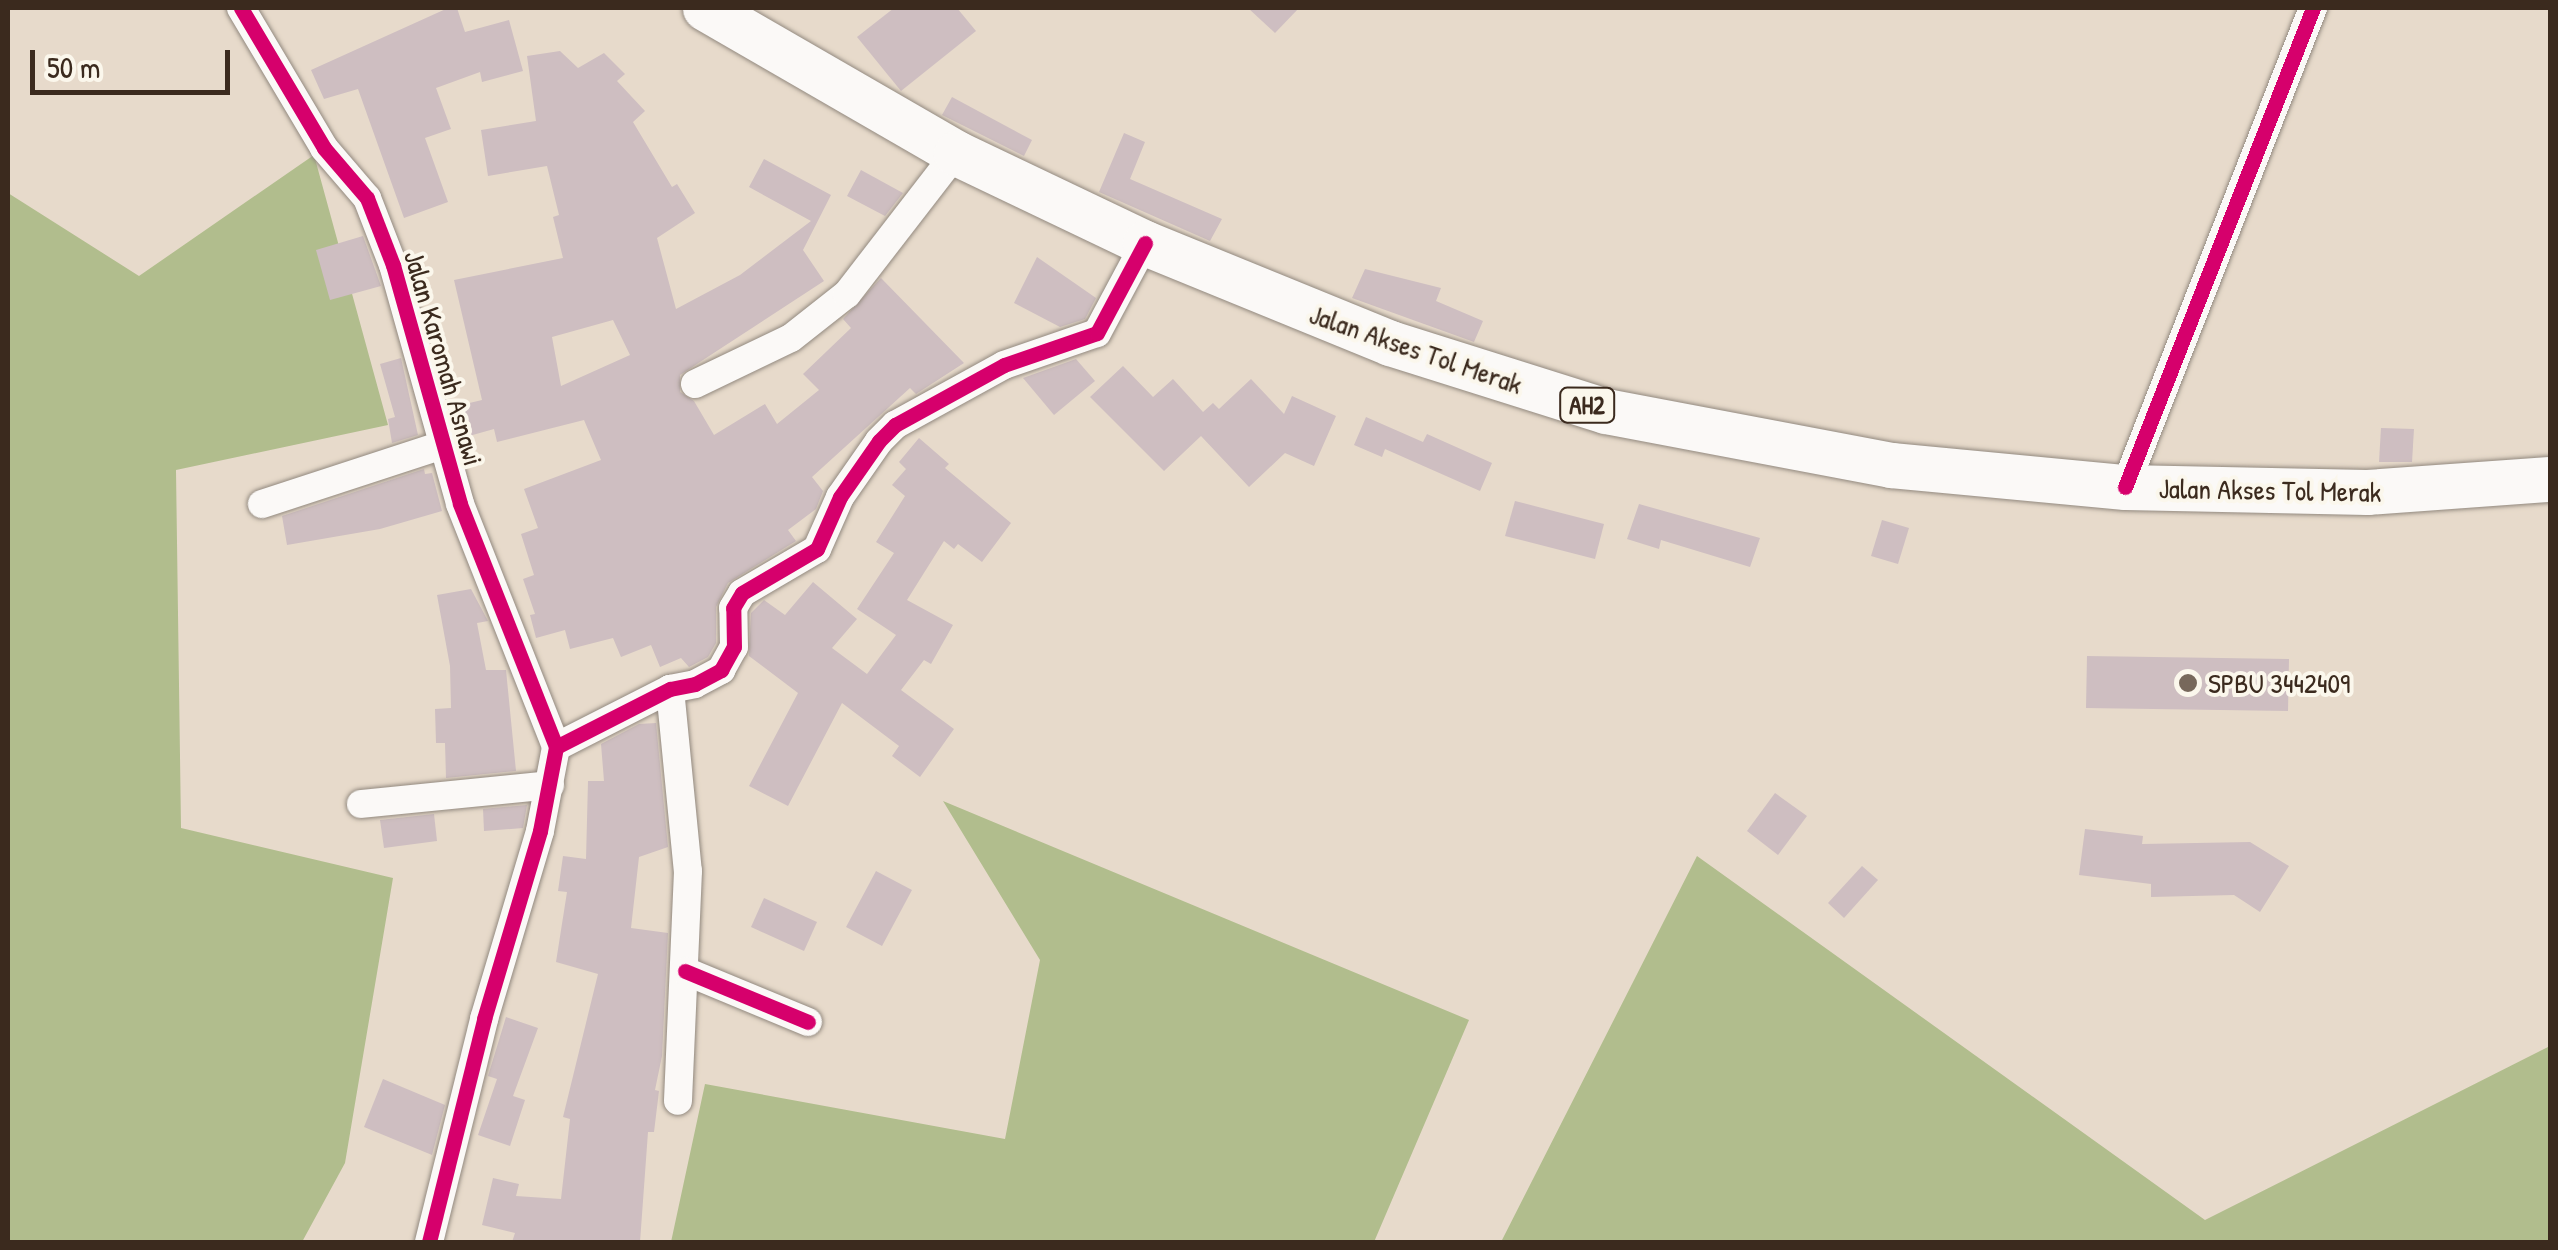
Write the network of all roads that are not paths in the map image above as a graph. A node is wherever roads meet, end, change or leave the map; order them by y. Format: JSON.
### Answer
{"nodes":[{"id":1,"x":241,"y":8,"type":"edge"},
{"id":2,"x":705,"y":8,"type":"edge"},
{"id":3,"x":2313,"y":8,"type":"edge"},
{"id":4,"x":956,"y":153,"type":"junction"},
{"id":5,"x":1145,"y":243,"type":"junction"},
{"id":6,"x":695,"y":384,"type":"dead end"},
{"id":7,"x":442,"y":445,"type":"junction"},
{"id":8,"x":2550,"y":479,"type":"edge"},
{"id":9,"x":2125,"y":487,"type":"junction"},
{"id":10,"x":262,"y":504,"type":"dead end"},
{"id":11,"x":670,"y":689,"type":"junction"},
{"id":12,"x":556,"y":747,"type":"junction"},
{"id":13,"x":550,"y":784,"type":"junction"},
{"id":14,"x":362,"y":804,"type":"dead end"},
{"id":15,"x":686,"y":971,"type":"junction"},
{"id":16,"x":808,"y":1022,"type":"dead end"},
{"id":17,"x":678,"y":1101,"type":"dead end"},
{"id":18,"x":429,"y":1242,"type":"edge"}],
"edges":[{"from":1,"to":7,"type":"street","name":"Jalan Karomah Asnawi"},
{"from":2,"to":4,"type":"highway","name":"Jalan Akses Tol Merak","number":"AH2"},
{"from":3,"to":9,"type":"street"},
{"from":4,"to":5,"type":"highway","name":"Jalan Akses Tol Merak","number":"AH2"},
{"from":4,"to":6,"type":"street"},
{"from":5,"to":9,"type":"highway","name":"Jalan Akses Tol Merak","number":"AH2"},
{"from":5,"to":11,"type":"street"},
{"from":7,"to":10,"type":"street"},
{"from":7,"to":12,"type":"street","name":"Jalan Karomah Asnawi"},
{"from":8,"to":9,"type":"highway","name":"Jalan Akses Tol Merak","number":"AH2"},
{"from":11,"to":12,"type":"street"},
{"from":11,"to":15,"type":"street"},
{"from":12,"to":13,"type":"street"},
{"from":13,"to":14,"type":"street"},
{"from":13,"to":18,"type":"street"},
{"from":15,"to":16,"type":"street"},
{"from":15,"to":17,"type":"street"}]}
